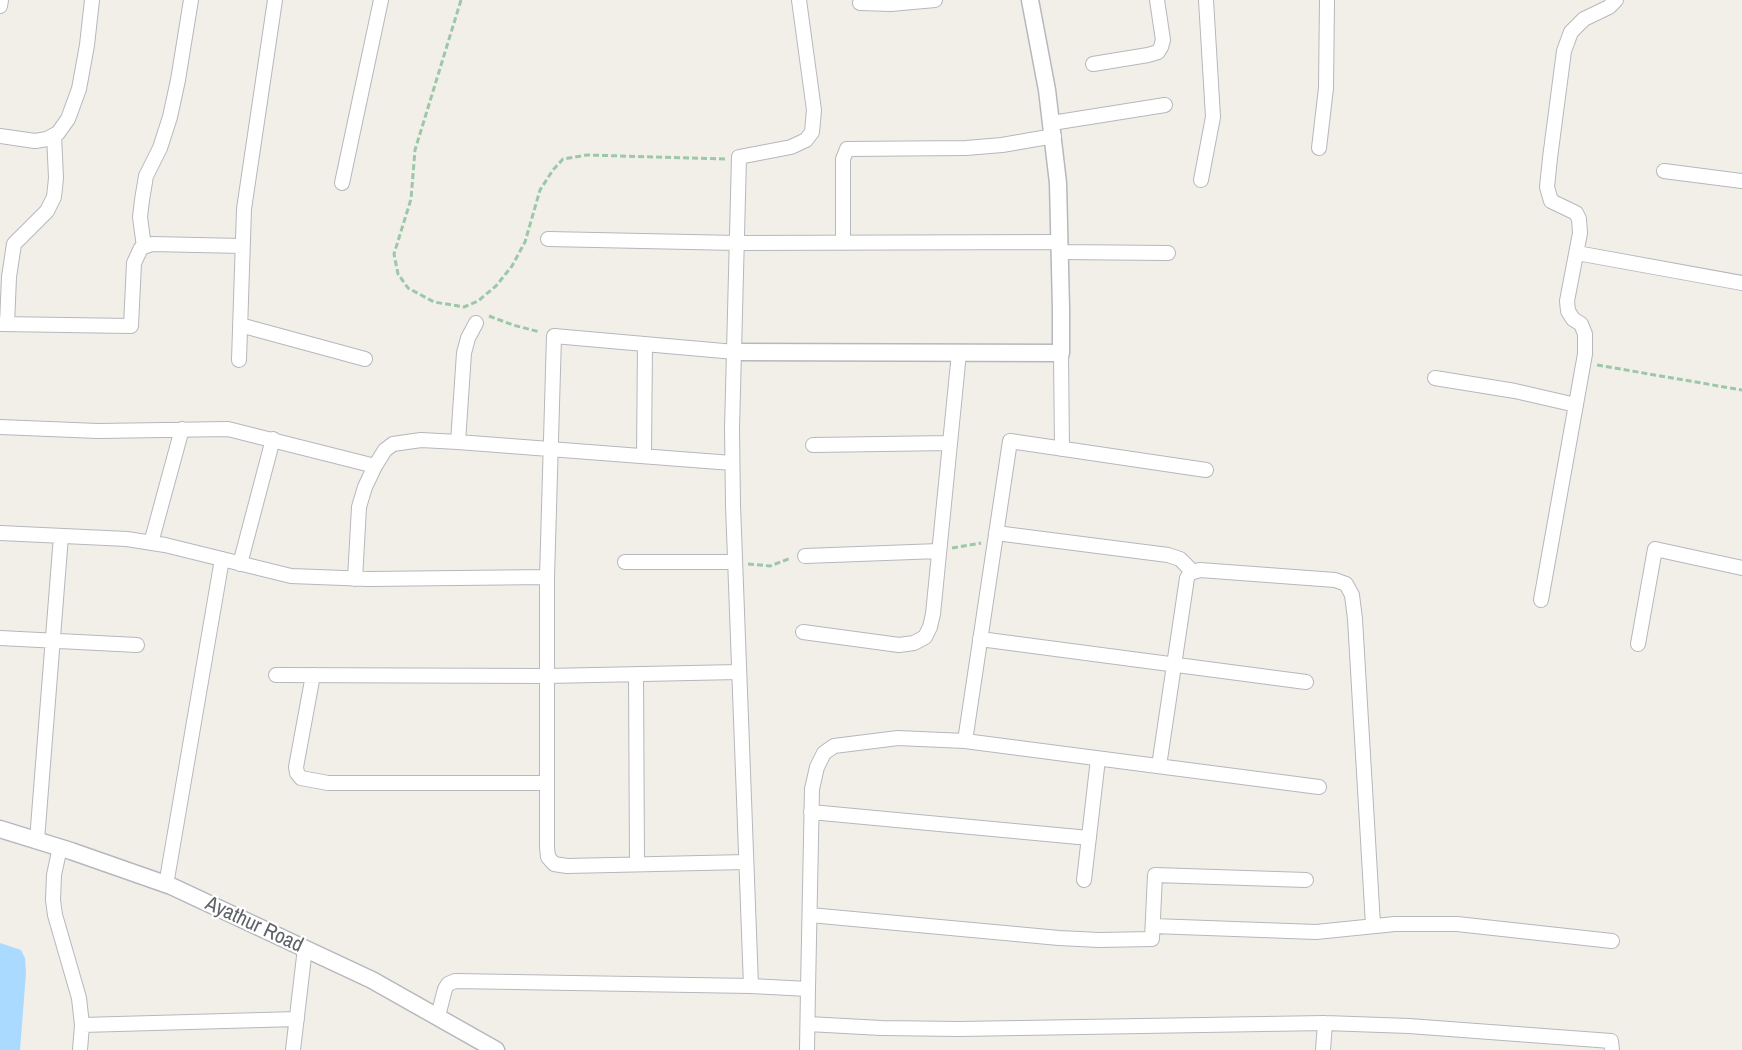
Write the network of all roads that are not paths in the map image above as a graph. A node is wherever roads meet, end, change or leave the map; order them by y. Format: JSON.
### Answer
{"nodes":[{"id":1,"x":2,"y":0,"type":"edge"},
{"id":2,"x":92,"y":0,"type":"edge"},
{"id":3,"x":190,"y":0,"type":"edge"},
{"id":4,"x":275,"y":0,"type":"edge"},
{"id":5,"x":381,"y":0,"type":"edge"},
{"id":6,"x":799,"y":0,"type":"edge"},
{"id":7,"x":936,"y":0,"type":"edge"},
{"id":8,"x":1030,"y":0,"type":"edge"},
{"id":9,"x":1157,"y":0,"type":"edge"},
{"id":10,"x":1206,"y":0,"type":"edge"},
{"id":11,"x":1327,"y":0,"type":"edge"},
{"id":12,"x":1616,"y":0,"type":"edge"},
{"id":13,"x":860,"y":3,"type":"dead end"},
{"id":14,"x":0,"y":6,"type":"edge"},
{"id":15,"x":1093,"y":64,"type":"dead end"},
{"id":16,"x":1165,"y":105,"type":"dead end"},
{"id":17,"x":1053,"y":129,"type":"junction"},
{"id":18,"x":54,"y":135,"type":"junction"},
{"id":19,"x":0,"y":136,"type":"edge"},
{"id":20,"x":1318,"y":148,"type":"dead end"},
{"id":21,"x":1664,"y":171,"type":"dead end"},
{"id":22,"x":1201,"y":180,"type":"dead end"},
{"id":23,"x":1742,"y":181,"type":"edge"},
{"id":24,"x":342,"y":183,"type":"dead end"},
{"id":25,"x":548,"y":239,"type":"dead end"},
{"id":26,"x":0,"y":240,"type":"edge"},
{"id":27,"x":737,"y":243,"type":"junction"},
{"id":28,"x":843,"y":243,"type":"junction"},
{"id":29,"x":15,"y":244,"type":"junction"},
{"id":30,"x":242,"y":246,"type":"junction"},
{"id":31,"x":144,"y":247,"type":"junction"},
{"id":32,"x":1059,"y":247,"type":"junction"},
{"id":33,"x":1168,"y":254,"type":"dead end"},
{"id":34,"x":1577,"y":254,"type":"junction"},
{"id":35,"x":1742,"y":283,"type":"edge"},
{"id":36,"x":479,"y":318,"type":"road end"},
{"id":37,"x":4,"y":324,"type":"edge"},
{"id":38,"x":240,"y":325,"type":"junction"},
{"id":39,"x":645,"y":344,"type":"junction"},
{"id":40,"x":735,"y":352,"type":"junction"},
{"id":41,"x":958,"y":353,"type":"junction"},
{"id":42,"x":1060,"y":353,"type":"junction"},
{"id":43,"x":365,"y":359,"type":"dead end"},
{"id":44,"x":239,"y":360,"type":"dead end"},
{"id":45,"x":1435,"y":378,"type":"dead end"},
{"id":46,"x":1576,"y":405,"type":"junction"},
{"id":47,"x":0,"y":428,"type":"edge"},
{"id":48,"x":182,"y":429,"type":"junction"},
{"id":49,"x":273,"y":439,"type":"junction"},
{"id":50,"x":458,"y":442,"type":"junction"},
{"id":51,"x":950,"y":443,"type":"junction"},
{"id":52,"x":813,"y":445,"type":"dead end"},
{"id":53,"x":552,"y":449,"type":"junction"},
{"id":54,"x":1062,"y":449,"type":"junction"},
{"id":55,"x":644,"y":456,"type":"junction"},
{"id":56,"x":732,"y":463,"type":"junction"},
{"id":57,"x":375,"y":466,"type":"junction"},
{"id":58,"x":1206,"y":470,"type":"dead end"},
{"id":59,"x":0,"y":533,"type":"edge"},
{"id":60,"x":61,"y":536,"type":"junction"},
{"id":61,"x":995,"y":538,"type":"junction"},
{"id":62,"x":151,"y":543,"type":"junction"},
{"id":63,"x":939,"y":551,"type":"junction"},
{"id":64,"x":805,"y":555,"type":"road end"},
{"id":65,"x":222,"y":559,"type":"junction"},
{"id":66,"x":625,"y":562,"type":"dead end"},
{"id":67,"x":734,"y":562,"type":"junction"},
{"id":68,"x":240,"y":564,"type":"junction"},
{"id":69,"x":1742,"y":568,"type":"edge"},
{"id":70,"x":1193,"y":572,"type":"junction"},
{"id":71,"x":547,"y":577,"type":"junction"},
{"id":72,"x":355,"y":579,"type":"junction"},
{"id":73,"x":1541,"y":600,"type":"dead end"},
{"id":74,"x":803,"y":632,"type":"dead end"},
{"id":75,"x":0,"y":638,"type":"edge"},
{"id":76,"x":980,"y":639,"type":"junction"},
{"id":77,"x":52,"y":640,"type":"junction"},
{"id":78,"x":1638,"y":644,"type":"dead end"},
{"id":79,"x":137,"y":645,"type":"dead end"},
{"id":80,"x":1174,"y":664,"type":"junction"},
{"id":81,"x":738,"y":672,"type":"junction"},
{"id":82,"x":636,"y":674,"type":"junction"},
{"id":83,"x":276,"y":675,"type":"dead end"},
{"id":84,"x":313,"y":675,"type":"junction"},
{"id":85,"x":547,"y":676,"type":"junction"},
{"id":86,"x":1306,"y":682,"type":"dead end"},
{"id":87,"x":965,"y":741,"type":"junction"},
{"id":88,"x":1098,"y":759,"type":"junction"},
{"id":89,"x":1159,"y":766,"type":"junction"},
{"id":90,"x":547,"y":783,"type":"junction"},
{"id":91,"x":1318,"y":787,"type":"dead end"},
{"id":92,"x":811,"y":812,"type":"junction"},
{"id":93,"x":0,"y":829,"type":"edge"},
{"id":94,"x":1089,"y":838,"type":"junction"},
{"id":95,"x":37,"y":840,"type":"junction"},
{"id":96,"x":60,"y":847,"type":"junction"},
{"id":97,"x":746,"y":862,"type":"junction"},
{"id":98,"x":637,"y":864,"type":"junction"},
{"id":99,"x":1084,"y":880,"type":"dead end"},
{"id":100,"x":1306,"y":880,"type":"dead end"},
{"id":101,"x":166,"y":885,"type":"junction"},
{"id":102,"x":810,"y":915,"type":"junction"},
{"id":103,"x":1373,"y":925,"type":"junction"},
{"id":104,"x":1153,"y":926,"type":"junction"},
{"id":105,"x":1612,"y":940,"type":"dead end"},
{"id":106,"x":305,"y":948,"type":"junction"},
{"id":107,"x":751,"y":986,"type":"junction"},
{"id":108,"x":808,"y":989,"type":"junction"},
{"id":109,"x":438,"y":1016,"type":"junction"},
{"id":110,"x":297,"y":1019,"type":"junction"},
{"id":111,"x":1324,"y":1023,"type":"junction"},
{"id":112,"x":808,"y":1024,"type":"junction"},
{"id":113,"x":82,"y":1025,"type":"junction"},
{"id":114,"x":80,"y":1050,"type":"edge"},
{"id":115,"x":293,"y":1050,"type":"edge"},
{"id":116,"x":496,"y":1050,"type":"edge"},
{"id":117,"x":807,"y":1050,"type":"edge"},
{"id":118,"x":1323,"y":1050,"type":"edge"},
{"id":119,"x":1612,"y":1050,"type":"edge"}],
"edges":[{"from":1,"to":14,"type":"street"},
{"from":2,"to":18,"type":"street"},
{"from":3,"to":31,"type":"street"},
{"from":4,"to":30,"type":"street"},
{"from":5,"to":24,"type":"street"},
{"from":6,"to":27,"type":"street"},
{"from":7,"to":13,"type":"street"},
{"from":8,"to":17,"type":"street"},
{"from":9,"to":15,"type":"street"},
{"from":10,"to":22,"type":"street"},
{"from":11,"to":20,"type":"street"},
{"from":12,"to":34,"type":"street"},
{"from":16,"to":17,"type":"street"},
{"from":17,"to":28,"type":"street"},
{"from":17,"to":32,"type":"street"},
{"from":18,"to":19,"type":"street"},
{"from":18,"to":29,"type":"street"},
{"from":21,"to":23,"type":"street"},
{"from":25,"to":27,"type":"street"},
{"from":26,"to":29,"type":"street"},
{"from":27,"to":28,"type":"street"},
{"from":27,"to":40,"type":"street"},
{"from":28,"to":32,"type":"street"},
{"from":29,"to":37,"type":"street"},
{"from":30,"to":31,"type":"street"},
{"from":30,"to":38,"type":"street"},
{"from":31,"to":37,"type":"street"},
{"from":32,"to":33,"type":"street"},
{"from":32,"to":42,"type":"street"},
{"from":34,"to":35,"type":"street"},
{"from":34,"to":46,"type":"street"},
{"from":36,"to":50,"type":"street"},
{"from":38,"to":43,"type":"street"},
{"from":38,"to":44,"type":"street"},
{"from":39,"to":40,"type":"street"},
{"from":39,"to":53,"type":"street"},
{"from":39,"to":55,"type":"street"},
{"from":40,"to":41,"type":"street"},
{"from":40,"to":56,"type":"street"},
{"from":41,"to":42,"type":"street"},
{"from":41,"to":51,"type":"street"},
{"from":42,"to":54,"type":"street"},
{"from":45,"to":46,"type":"street"},
{"from":46,"to":73,"type":"street"},
{"from":47,"to":48,"type":"street"},
{"from":48,"to":49,"type":"street"},
{"from":48,"to":62,"type":"street"},
{"from":49,"to":57,"type":"street"},
{"from":49,"to":68,"type":"street"},
{"from":50,"to":53,"type":"street"},
{"from":50,"to":57,"type":"street"},
{"from":51,"to":52,"type":"street"},
{"from":51,"to":63,"type":"street"},
{"from":53,"to":55,"type":"street"},
{"from":53,"to":71,"type":"street"},
{"from":54,"to":58,"type":"street"},
{"from":54,"to":61,"type":"street"},
{"from":55,"to":56,"type":"street"},
{"from":56,"to":67,"type":"street"},
{"from":57,"to":72,"type":"street"},
{"from":59,"to":60,"type":"street"},
{"from":60,"to":62,"type":"street"},
{"from":60,"to":77,"type":"street"},
{"from":61,"to":70,"type":"street"},
{"from":61,"to":76,"type":"street"},
{"from":62,"to":65,"type":"street"},
{"from":63,"to":64,"type":"street"},
{"from":63,"to":74,"type":"street"},
{"from":65,"to":68,"type":"street"},
{"from":65,"to":101,"type":"street"},
{"from":66,"to":67,"type":"street"},
{"from":67,"to":81,"type":"street"},
{"from":68,"to":72,"type":"street"},
{"from":69,"to":78,"type":"street"},
{"from":70,"to":80,"type":"street"},
{"from":70,"to":103,"type":"street"},
{"from":71,"to":72,"type":"street"},
{"from":71,"to":85,"type":"street"},
{"from":75,"to":77,"type":"street"},
{"from":76,"to":80,"type":"street"},
{"from":76,"to":87,"type":"street"},
{"from":77,"to":79,"type":"street"},
{"from":77,"to":95,"type":"street"},
{"from":80,"to":86,"type":"street"},
{"from":80,"to":89,"type":"street"},
{"from":81,"to":82,"type":"street"},
{"from":81,"to":97,"type":"street"},
{"from":82,"to":85,"type":"street"},
{"from":82,"to":98,"type":"street"},
{"from":83,"to":84,"type":"street"},
{"from":84,"to":85,"type":"street"},
{"from":84,"to":90,"type":"street"},
{"from":85,"to":90,"type":"street"},
{"from":87,"to":88,"type":"street"},
{"from":87,"to":92,"type":"street"},
{"from":88,"to":89,"type":"street"},
{"from":88,"to":94,"type":"street"},
{"from":89,"to":91,"type":"street"},
{"from":90,"to":98,"type":"street"},
{"from":92,"to":94,"type":"street"},
{"from":92,"to":102,"type":"street"},
{"from":93,"to":95,"type":"street","name":"Ayathur Road"},
{"from":94,"to":99,"type":"street"},
{"from":95,"to":96,"type":"street","name":"Ayathur Road"},
{"from":96,"to":101,"type":"street","name":"Ayathur Road"},
{"from":96,"to":113,"type":"street"},
{"from":97,"to":98,"type":"street"},
{"from":97,"to":107,"type":"street"},
{"from":100,"to":104,"type":"street"},
{"from":101,"to":106,"type":"street","name":"Ayathur Road"},
{"from":102,"to":104,"type":"street"},
{"from":102,"to":108,"type":"street"},
{"from":103,"to":104,"type":"street"},
{"from":103,"to":105,"type":"street"},
{"from":106,"to":109,"type":"street","name":"Ayathur Road"},
{"from":106,"to":110,"type":"street"},
{"from":107,"to":108,"type":"street"},
{"from":107,"to":109,"type":"street"},
{"from":108,"to":112,"type":"street"},
{"from":109,"to":116,"type":"street","name":"Ayathur Road"},
{"from":110,"to":113,"type":"street"},
{"from":110,"to":115,"type":"street"},
{"from":111,"to":112,"type":"street"},
{"from":111,"to":118,"type":"street"},
{"from":111,"to":119,"type":"street"},
{"from":112,"to":117,"type":"street"},
{"from":113,"to":114,"type":"street"}]}
